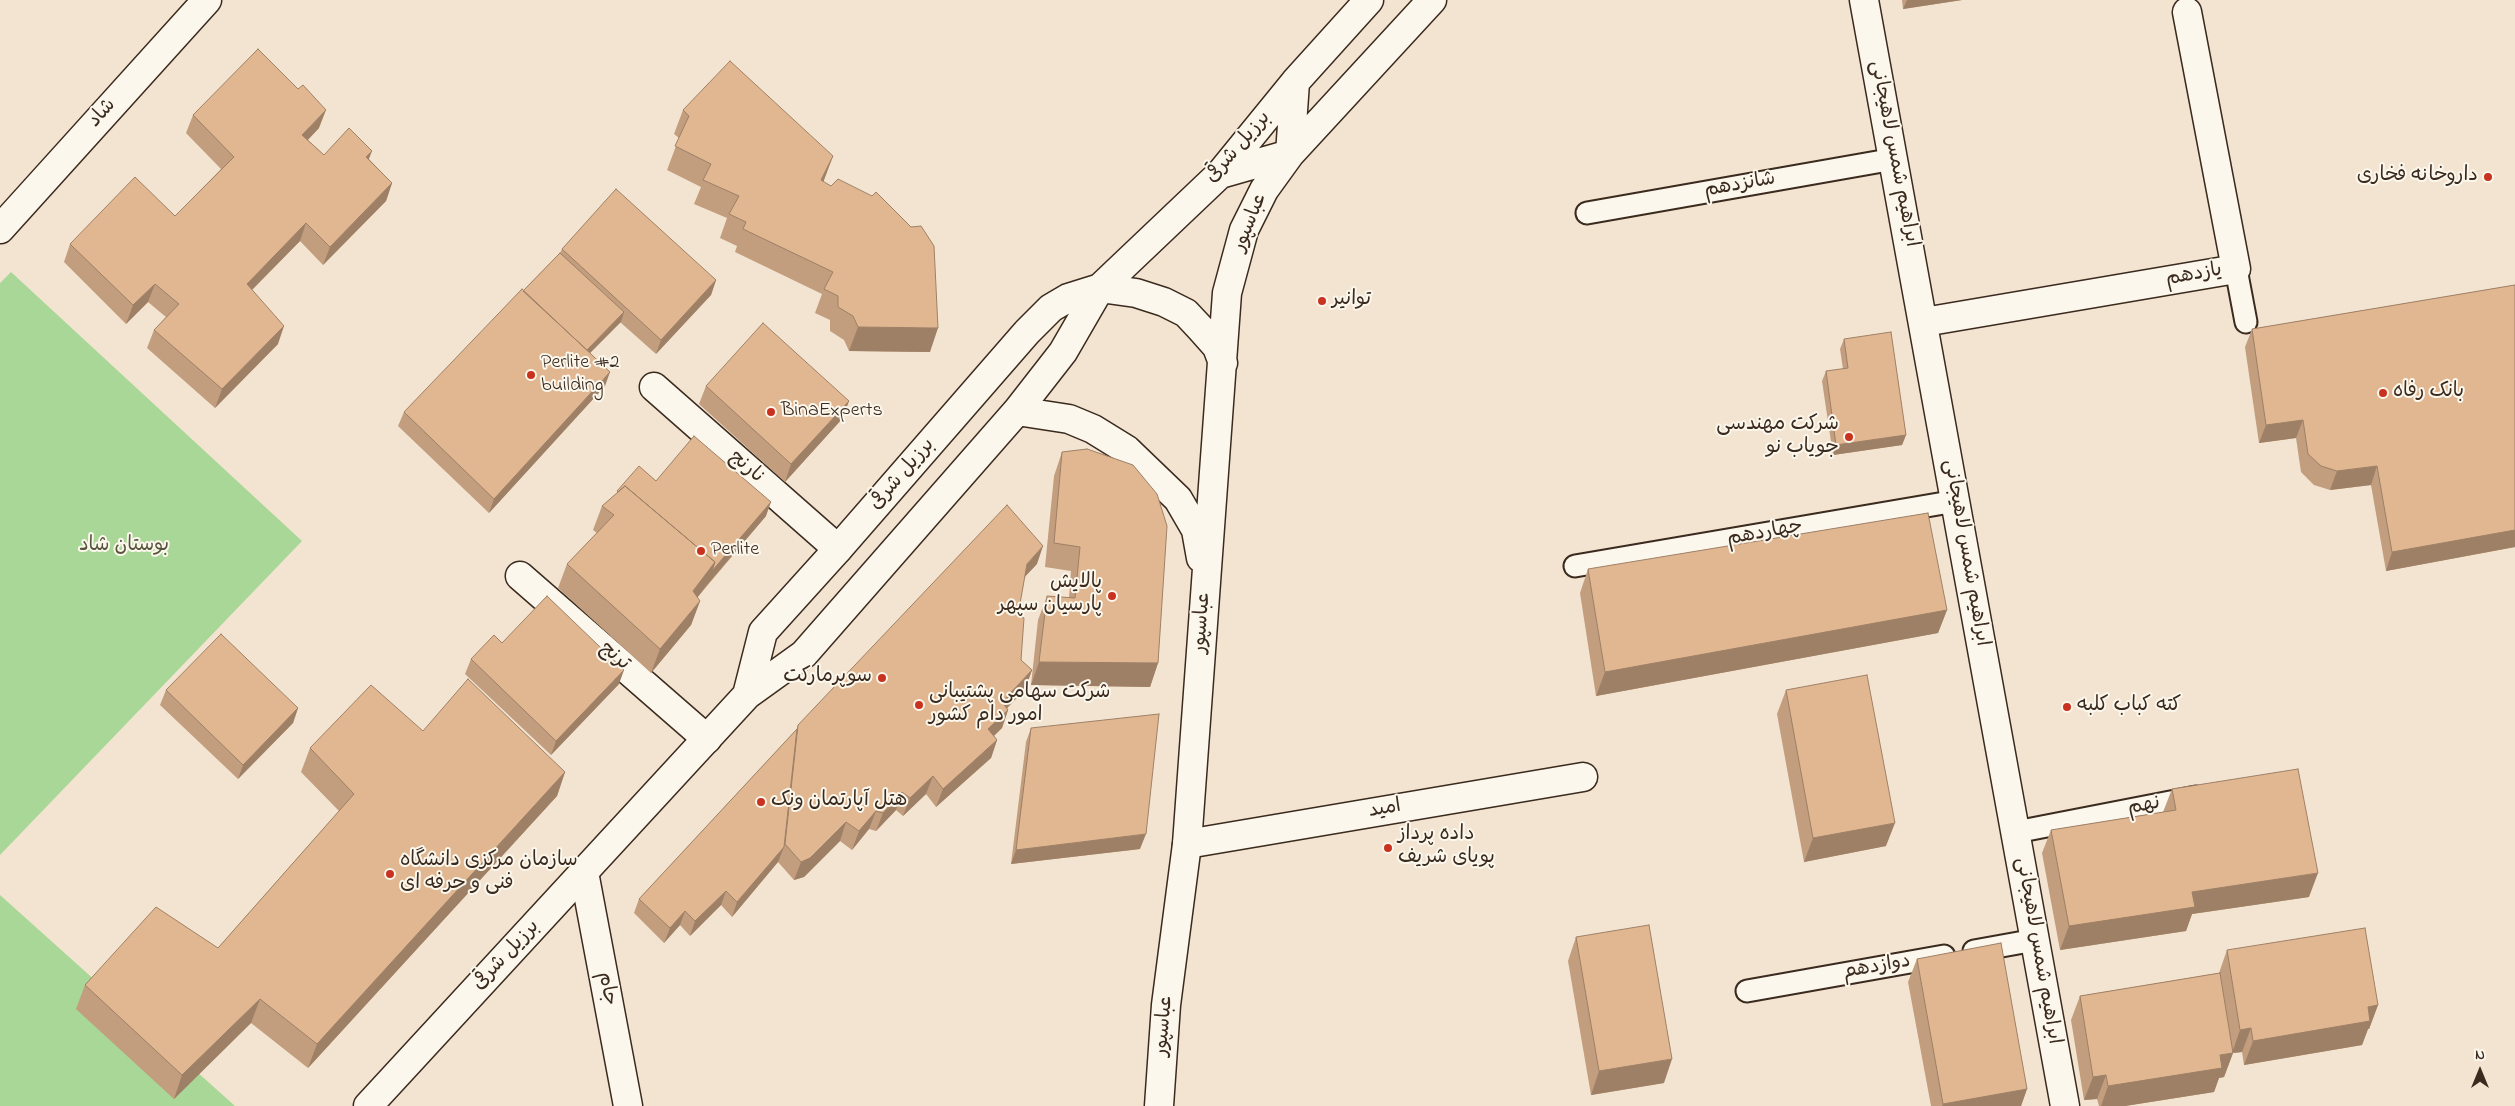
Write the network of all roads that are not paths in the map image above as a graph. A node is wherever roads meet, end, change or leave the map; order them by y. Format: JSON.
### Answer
{"nodes":[{"id":1,"x":207,"y":0,"type":"edge"},
{"id":2,"x":1369,"y":0,"type":"edge"},
{"id":3,"x":1432,"y":0,"type":"edge"},
{"id":4,"x":1864,"y":0,"type":"edge"},
{"id":5,"x":2187,"y":12,"type":"dead end"},
{"id":6,"x":1295,"y":82,"type":"junction"},
{"id":7,"x":1290,"y":154,"type":"junction"},
{"id":8,"x":1894,"y":159,"type":"junction"},
{"id":9,"x":1220,"y":174,"type":"junction"},
{"id":10,"x":1587,"y":213,"type":"dead end"},
{"id":11,"x":0,"y":229,"type":"edge"},
{"id":12,"x":2236,"y":269,"type":"junction"},
{"id":13,"x":1100,"y":288,"type":"junction"},
{"id":14,"x":1924,"y":322,"type":"junction"},
{"id":15,"x":2246,"y":322,"type":"dead end"},
{"id":16,"x":1027,"y":332,"type":"junction"},
{"id":17,"x":1063,"y":352,"type":"junction"},
{"id":18,"x":1223,"y":363,"type":"junction"},
{"id":19,"x":654,"y":387,"type":"dead end"},
{"id":20,"x":1018,"y":411,"type":"junction"},
{"id":21,"x":1956,"y":501,"type":"junction"},
{"id":22,"x":838,"y":549,"type":"junction"},
{"id":23,"x":1575,"y":566,"type":"dead end"},
{"id":24,"x":520,"y":576,"type":"dead end"},
{"id":25,"x":1206,"y":584,"type":"junction"},
{"id":26,"x":747,"y":695,"type":"junction"},
{"id":27,"x":707,"y":739,"type":"junction"},
{"id":28,"x":1583,"y":777,"type":"dead end"},
{"id":29,"x":2215,"y":793,"type":"edge"},
{"id":30,"x":2016,"y":832,"type":"junction"},
{"id":31,"x":1187,"y":844,"type":"junction"},
{"id":32,"x":584,"y":872,"type":"junction"},
{"id":33,"x":2036,"y":940,"type":"junction"},
{"id":34,"x":1747,"y":991,"type":"dead end"},
{"id":35,"x":368,"y":1106,"type":"edge"},
{"id":36,"x":628,"y":1106,"type":"edge"},
{"id":37,"x":1159,"y":1106,"type":"edge"},
{"id":38,"x":2065,"y":1106,"type":"edge"}],
"edges":[{"from":1,"to":11,"type":"main road","name":"شاد"},
{"from":2,"to":6,"type":"main road","name":"برزیل شرقی"},
{"from":3,"to":7,"type":"main road"},
{"from":4,"to":8,"type":"main road","name":"ابراهیم شمس لاهیجانی"},
{"from":5,"to":12,"type":"main road","name":"یازدهم"},
{"from":6,"to":7,"type":"main road"},
{"from":6,"to":9,"type":"main road","name":"برزیل شرقی"},
{"from":7,"to":9,"type":"main road"},
{"from":7,"to":18,"type":"main road","name":"عباسپور"},
{"from":8,"to":10,"type":"lane","name":"شانزدهم"},
{"from":8,"to":14,"type":"main road","name":"ابراهیم شمس لاهیجانی"},
{"from":9,"to":13,"type":"main road","name":"برزیل شرقی"},
{"from":12,"to":14,"type":"main road","name":"یازدهم"},
{"from":12,"to":15,"type":"lane"},
{"from":13,"to":16,"type":"main road","name":"برزیل شرقی"},
{"from":13,"to":17,"type":"main road","name":"برزیل شرقی"},
{"from":13,"to":18,"type":"main road"},
{"from":14,"to":21,"type":"main road","name":"ابراهیم شمس لاهیجانی"},
{"from":16,"to":17,"type":"main road"},
{"from":16,"to":22,"type":"main road","name":"برزیل شرقی"},
{"from":17,"to":20,"type":"main road","name":"برزیل شرقی"},
{"from":18,"to":25,"type":"main road","name":"عباسپور"},
{"from":19,"to":22,"type":"main road","name":"نارنج"},
{"from":20,"to":25,"type":"main road"},
{"from":20,"to":26,"type":"main road","name":"برزیل شرقی"},
{"from":21,"to":23,"type":"lane","name":"چهاردهم"},
{"from":21,"to":30,"type":"main road","name":"ابراهیم شمس لاهیجانی"},
{"from":22,"to":26,"type":"main road","name":"برزیل شرقی"},
{"from":24,"to":27,"type":"main road","name":"ترنج"},
{"from":25,"to":31,"type":"main road","name":"عباسپور"},
{"from":26,"to":27,"type":"main road","name":"برزیل شرقی"},
{"from":27,"to":32,"type":"main road","name":"برزیل شرقی"},
{"from":28,"to":31,"type":"main road","name":"امید"},
{"from":29,"to":30,"type":"lane","name":"نهم"},
{"from":30,"to":33,"type":"main road","name":"ابراهیم شمس لاهیجانی"},
{"from":31,"to":37,"type":"main road","name":"عباسپور"},
{"from":32,"to":35,"type":"main road","name":"برزیل شرقی"},
{"from":32,"to":36,"type":"main road","name":"جام"},
{"from":33,"to":34,"type":"lane","name":"دوازدهم"},
{"from":33,"to":38,"type":"main road","name":"ابراهیم شمس لاهیجانی"}]}
